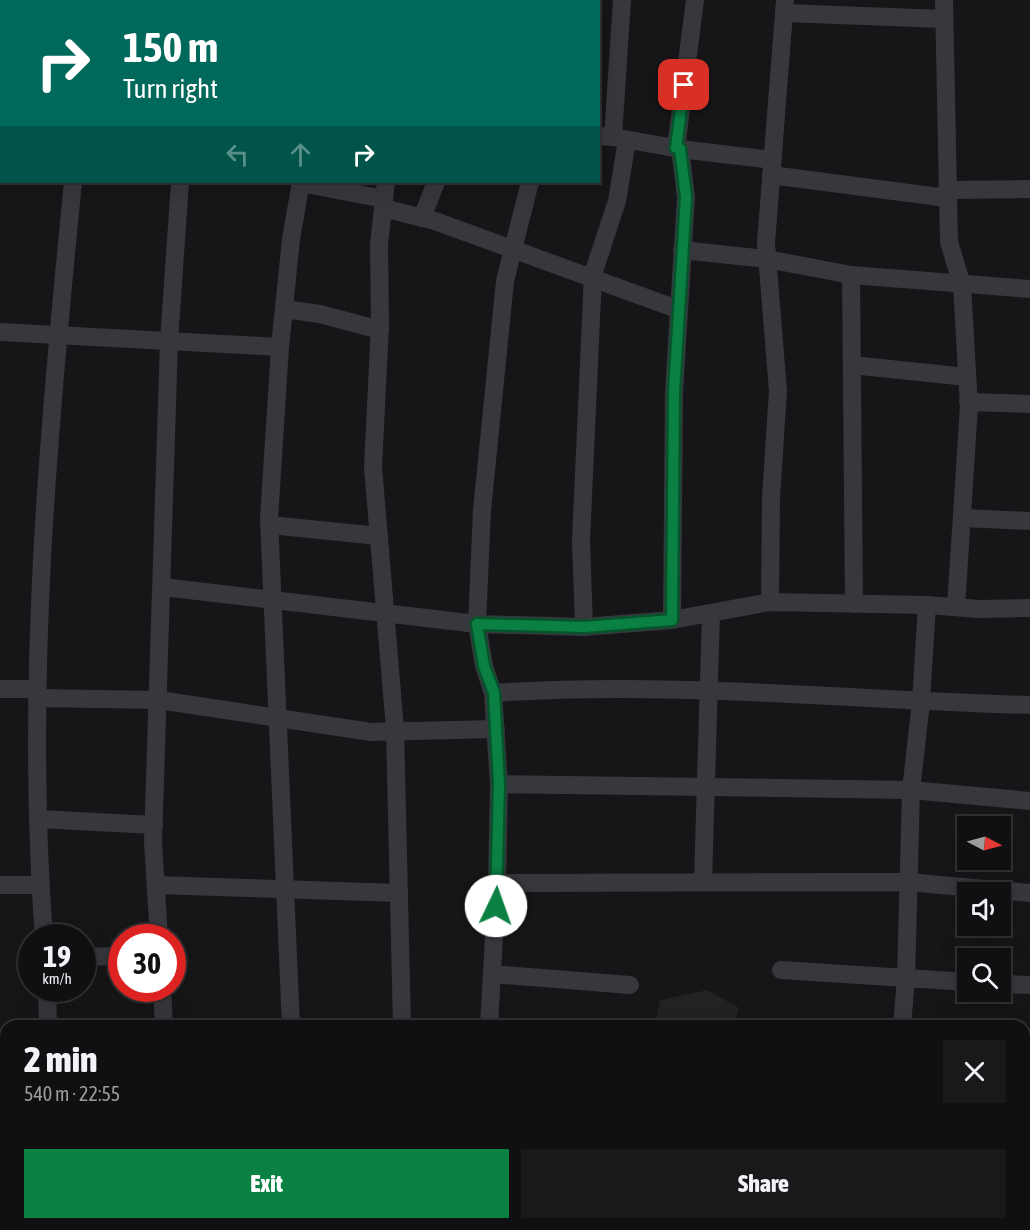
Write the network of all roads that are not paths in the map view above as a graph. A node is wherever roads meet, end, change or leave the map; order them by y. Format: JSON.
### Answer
{"nodes":[{"id":1,"x":622,"y":0,"type":"edge"},
{"id":2,"x":695,"y":0,"type":"edge"},
{"id":3,"x":944,"y":0,"type":"edge"},
{"id":4,"x":784,"y":7,"type":"edge"},
{"id":5,"x":944,"y":19,"type":"junction"},
{"id":6,"x":613,"y":138,"type":"edge"},
{"id":7,"x":678,"y":149,"type":"junction"},
{"id":8,"x":772,"y":168,"type":"junction"},
{"id":9,"x":73,"y":183,"type":"edge"},
{"id":10,"x":180,"y":183,"type":"edge"},
{"id":11,"x":301,"y":183,"type":"edge"},
{"id":12,"x":307,"y":183,"type":"edge"},
{"id":13,"x":436,"y":183,"type":"edge"},
{"id":14,"x":530,"y":183,"type":"edge"},
{"id":15,"x":1030,"y":189,"type":"edge"},
{"id":16,"x":947,"y":194,"type":"junction"},
{"id":17,"x":384,"y":196,"type":"edge"},
{"id":18,"x":422,"y":218,"type":"junction"},
{"id":19,"x":513,"y":249,"type":"junction"},
{"id":20,"x":681,"y":250,"type":"junction"},
{"id":21,"x":767,"y":259,"type":"junction"},
{"id":22,"x":851,"y":275,"type":"junction"},
{"id":23,"x":593,"y":277,"type":"junction"},
{"id":24,"x":962,"y":285,"type":"junction"},
{"id":25,"x":1030,"y":289,"type":"edge"},
{"id":26,"x":284,"y":309,"type":"junction"},
{"id":27,"x":677,"y":309,"type":"junction"},
{"id":28,"x":380,"y":330,"type":"junction"},
{"id":29,"x":0,"y":332,"type":"edge"},
{"id":30,"x":58,"y":334,"type":"junction"},
{"id":31,"x":169,"y":341,"type":"junction"},
{"id":32,"x":280,"y":347,"type":"junction"},
{"id":33,"x":852,"y":365,"type":"junction"},
{"id":34,"x":967,"y":377,"type":"junction"},
{"id":35,"x":968,"y":402,"type":"junction"},
{"id":36,"x":1030,"y":404,"type":"edge"},
{"id":37,"x":962,"y":518,"type":"junction"},
{"id":38,"x":1030,"y":521,"type":"edge"},
{"id":39,"x":270,"y":525,"type":"junction"},
{"id":40,"x":378,"y":536,"type":"junction"},
{"id":41,"x":163,"y":587,"type":"junction"},
{"id":42,"x":273,"y":599,"type":"junction"},
{"id":43,"x":770,"y":602,"type":"junction"},
{"id":44,"x":854,"y":604,"type":"junction"},
{"id":45,"x":927,"y":605,"type":"junction"},
{"id":46,"x":956,"y":607,"type":"junction"},
{"id":47,"x":1030,"y":608,"type":"edge"},
{"id":48,"x":385,"y":612,"type":"junction"},
{"id":49,"x":711,"y":613,"type":"junction"},
{"id":50,"x":672,"y":620,"type":"junction"},
{"id":51,"x":477,"y":624,"type":"junction"},
{"id":52,"x":584,"y":627,"type":"junction"},
{"id":53,"x":0,"y":689,"type":"edge"},
{"id":54,"x":710,"y":692,"type":"junction"},
{"id":55,"x":494,"y":693,"type":"junction"},
{"id":56,"x":37,"y":694,"type":"junction"},
{"id":57,"x":159,"y":700,"type":"junction"},
{"id":58,"x":921,"y":702,"type":"junction"},
{"id":59,"x":1030,"y":705,"type":"edge"},
{"id":60,"x":279,"y":719,"type":"junction"},
{"id":61,"x":495,"y":729,"type":"junction"},
{"id":62,"x":396,"y":733,"type":"junction"},
{"id":63,"x":499,"y":784,"type":"junction"},
{"id":64,"x":705,"y":786,"type":"junction"},
{"id":65,"x":911,"y":790,"type":"junction"},
{"id":66,"x":1030,"y":801,"type":"edge"},
{"id":67,"x":38,"y":819,"type":"junction"},
{"id":68,"x":154,"y":825,"type":"junction"},
{"id":69,"x":703,"y":882,"type":"junction"},
{"id":70,"x":908,"y":882,"type":"junction"},
{"id":71,"x":497,"y":883,"type":"junction"},
{"id":72,"x":0,"y":885,"type":"edge"},
{"id":73,"x":40,"y":885,"type":"junction"},
{"id":74,"x":156,"y":885,"type":"junction"},
{"id":75,"x":286,"y":891,"type":"junction"},
{"id":76,"x":399,"y":893,"type":"junction"},
{"id":77,"x":1030,"y":893,"type":"edge"},
{"id":78,"x":43,"y":924,"type":"edge"},
{"id":79,"x":158,"y":924,"type":"edge"},
{"id":80,"x":781,"y":970,"type":"dead end"},
{"id":81,"x":492,"y":974,"type":"junction"},
{"id":82,"x":906,"y":979,"type":"junction"},
{"id":83,"x":957,"y":981,"type":"edge"},
{"id":84,"x":1011,"y":984,"type":"edge"},
{"id":85,"x":630,"y":985,"type":"dead end"},
{"id":86,"x":1030,"y":985,"type":"edge"},
{"id":87,"x":47,"y":1002,"type":"edge"},
{"id":88,"x":163,"y":1002,"type":"edge"},
{"id":89,"x":48,"y":1020,"type":"edge"},
{"id":90,"x":164,"y":1020,"type":"edge"},
{"id":91,"x":291,"y":1020,"type":"edge"},
{"id":92,"x":402,"y":1020,"type":"edge"},
{"id":93,"x":489,"y":1020,"type":"edge"},
{"id":94,"x":903,"y":1020,"type":"edge"}],
"edges":[{"from":1,"to":6,"type":"street"},
{"from":2,"to":7,"type":"street"},
{"from":3,"to":5,"type":"street"},
{"from":4,"to":5,"type":"street"},
{"from":4,"to":8,"type":"street"},
{"from":5,"to":16,"type":"street"},
{"from":6,"to":7,"type":"street"},
{"from":6,"to":23,"type":"street"},
{"from":7,"to":8,"type":"street"},
{"from":7,"to":20,"type":"street"},
{"from":8,"to":16,"type":"street"},
{"from":8,"to":21,"type":"street"},
{"from":9,"to":30,"type":"street"},
{"from":10,"to":31,"type":"street"},
{"from":11,"to":26,"type":"street"},
{"from":12,"to":17,"type":"street"},
{"from":13,"to":18,"type":"street"},
{"from":14,"to":19,"type":"street"},
{"from":15,"to":16,"type":"street"},
{"from":16,"to":24,"type":"street"},
{"from":17,"to":18,"type":"street"},
{"from":17,"to":28,"type":"street"},
{"from":18,"to":19,"type":"street"},
{"from":19,"to":23,"type":"street"},
{"from":19,"to":51,"type":"street"},
{"from":20,"to":21,"type":"street"},
{"from":20,"to":27,"type":"street"},
{"from":21,"to":22,"type":"street"},
{"from":21,"to":43,"type":"street"},
{"from":22,"to":24,"type":"street"},
{"from":22,"to":33,"type":"street"},
{"from":23,"to":27,"type":"street"},
{"from":23,"to":52,"type":"street"},
{"from":24,"to":25,"type":"street"},
{"from":24,"to":34,"type":"street"},
{"from":26,"to":28,"type":"street"},
{"from":26,"to":32,"type":"street"},
{"from":27,"to":50,"type":"street"},
{"from":28,"to":40,"type":"street"},
{"from":29,"to":30,"type":"street"},
{"from":30,"to":31,"type":"street"},
{"from":30,"to":56,"type":"street"},
{"from":31,"to":32,"type":"street"},
{"from":31,"to":41,"type":"street"},
{"from":32,"to":39,"type":"street"},
{"from":33,"to":34,"type":"street"},
{"from":33,"to":44,"type":"street"},
{"from":34,"to":35,"type":"street"},
{"from":35,"to":36,"type":"street"},
{"from":35,"to":37,"type":"street"},
{"from":37,"to":38,"type":"street"},
{"from":37,"to":46,"type":"street"},
{"from":39,"to":40,"type":"street"},
{"from":39,"to":42,"type":"street"},
{"from":40,"to":48,"type":"street"},
{"from":41,"to":42,"type":"street"},
{"from":41,"to":57,"type":"street"},
{"from":42,"to":48,"type":"street"},
{"from":42,"to":60,"type":"street"},
{"from":43,"to":44,"type":"street"},
{"from":43,"to":49,"type":"street"},
{"from":44,"to":45,"type":"street"},
{"from":45,"to":46,"type":"street"},
{"from":45,"to":58,"type":"street"},
{"from":46,"to":47,"type":"street"},
{"from":48,"to":51,"type":"street"},
{"from":48,"to":62,"type":"street"},
{"from":49,"to":50,"type":"street"},
{"from":49,"to":54,"type":"street"},
{"from":50,"to":52,"type":"street"},
{"from":51,"to":52,"type":"street"},
{"from":51,"to":55,"type":"street"},
{"from":53,"to":56,"type":"street"},
{"from":54,"to":55,"type":"street"},
{"from":54,"to":58,"type":"street"},
{"from":54,"to":64,"type":"street"},
{"from":55,"to":61,"type":"street"},
{"from":56,"to":57,"type":"street"},
{"from":56,"to":67,"type":"street"},
{"from":57,"to":60,"type":"street"},
{"from":57,"to":68,"type":"street"},
{"from":58,"to":59,"type":"street"},
{"from":58,"to":65,"type":"street"},
{"from":60,"to":62,"type":"street"},
{"from":60,"to":75,"type":"street"},
{"from":61,"to":62,"type":"street"},
{"from":61,"to":63,"type":"street"},
{"from":62,"to":76,"type":"street"},
{"from":63,"to":64,"type":"street"},
{"from":63,"to":71,"type":"street"},
{"from":64,"to":65,"type":"street"},
{"from":64,"to":69,"type":"street"},
{"from":65,"to":66,"type":"street"},
{"from":65,"to":70,"type":"street"},
{"from":67,"to":68,"type":"street"},
{"from":67,"to":73,"type":"street"},
{"from":68,"to":74,"type":"street"},
{"from":69,"to":70,"type":"street"},
{"from":69,"to":71,"type":"street"},
{"from":70,"to":77,"type":"street"},
{"from":70,"to":82,"type":"street"},
{"from":71,"to":81,"type":"street"},
{"from":72,"to":73,"type":"street"},
{"from":73,"to":78,"type":"street"},
{"from":74,"to":75,"type":"street"},
{"from":74,"to":79,"type":"street"},
{"from":75,"to":76,"type":"street"},
{"from":75,"to":91,"type":"street"},
{"from":76,"to":92,"type":"street"},
{"from":80,"to":82,"type":"street"},
{"from":81,"to":85,"type":"street"},
{"from":81,"to":93,"type":"street"},
{"from":82,"to":83,"type":"street"},
{"from":82,"to":94,"type":"street"},
{"from":84,"to":86,"type":"street"},
{"from":87,"to":89,"type":"street"},
{"from":88,"to":90,"type":"street"}]}
